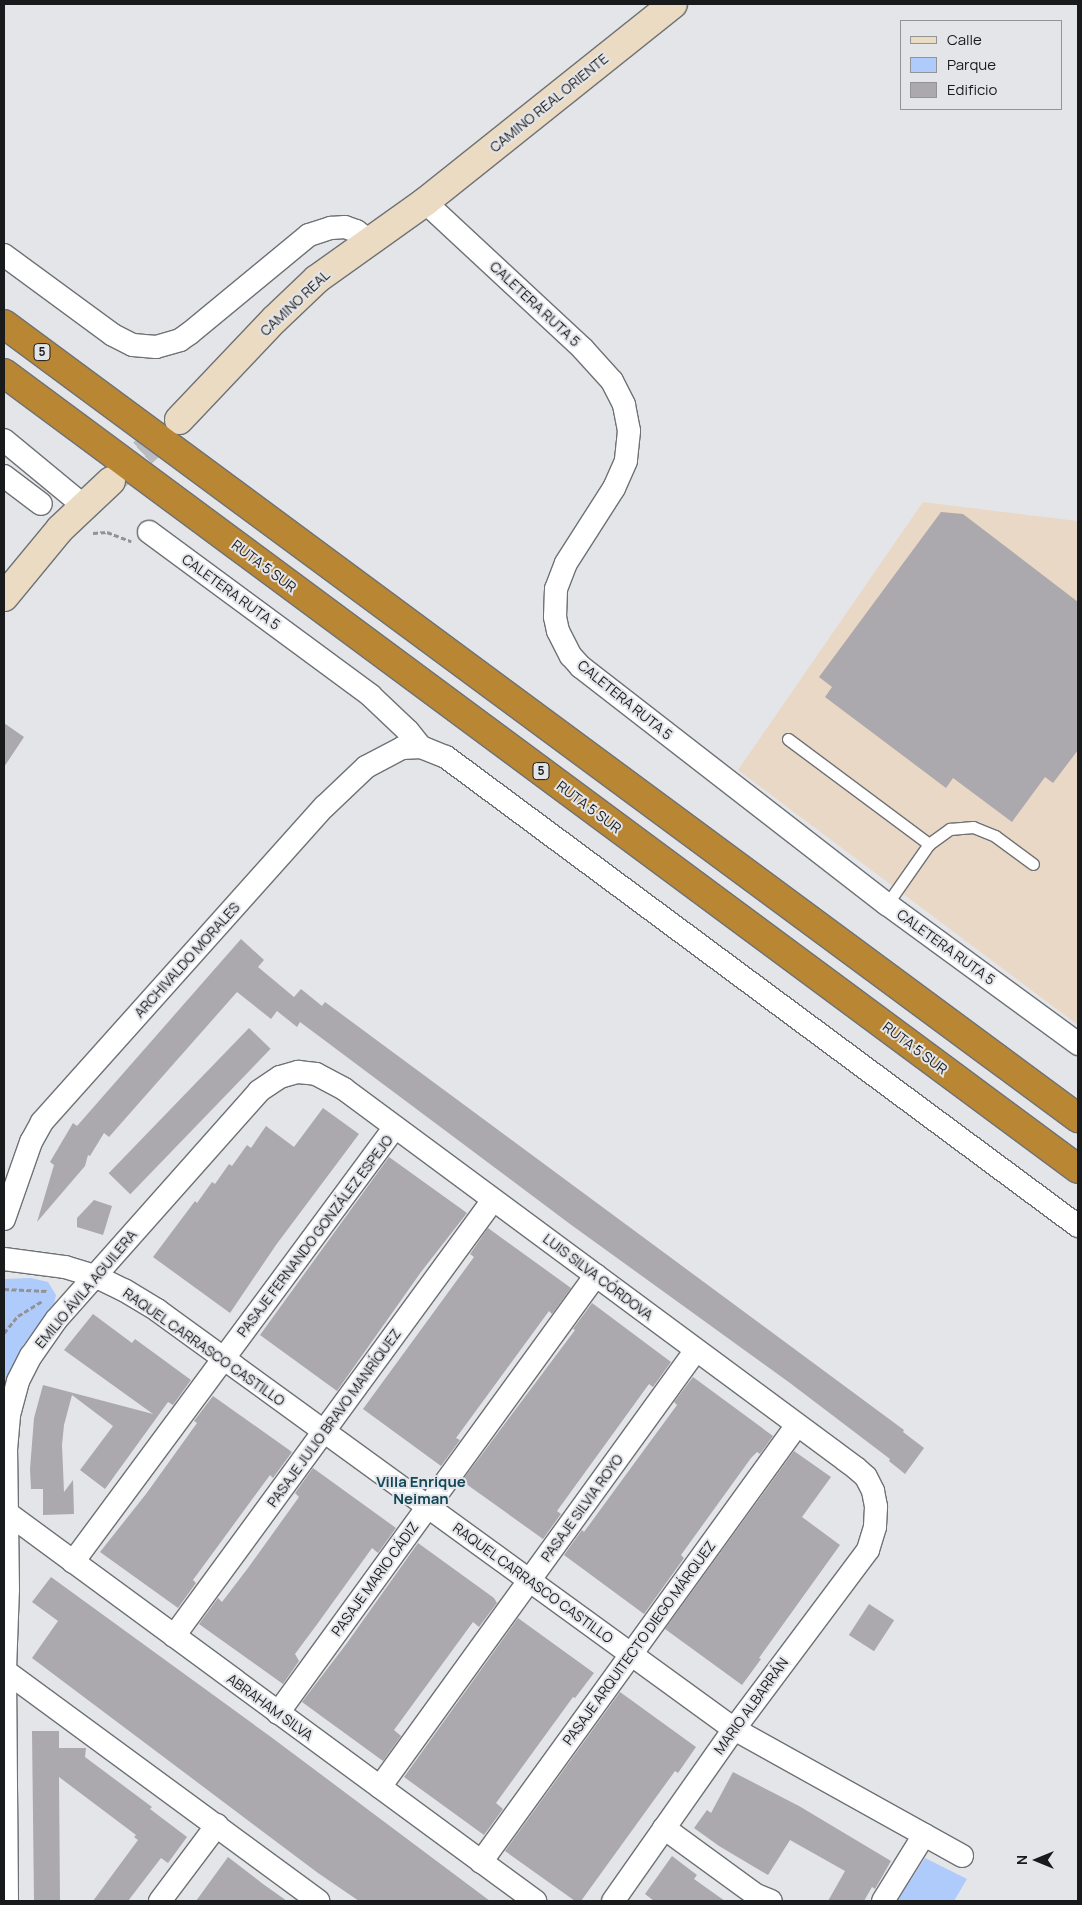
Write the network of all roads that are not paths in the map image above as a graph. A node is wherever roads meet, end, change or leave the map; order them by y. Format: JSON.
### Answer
{"nodes":[{"id":1,"x":673,"y":4,"type":"edge"},
{"id":2,"x":425,"y":202,"type":"junction"},
{"id":3,"x":371,"y":242,"type":"junction"},
{"id":4,"x":4,"y":255,"type":"edge"},
{"id":5,"x":4,"y":324,"type":"edge"},
{"id":6,"x":4,"y":373,"type":"edge"},
{"id":7,"x":179,"y":420,"type":"tunnel mouth"},
{"id":8,"x":4,"y":440,"type":"edge"},
{"id":9,"x":4,"y":476,"type":"edge"},
{"id":10,"x":111,"y":481,"type":"tunnel mouth"},
{"id":11,"x":41,"y":504,"type":"dead end"},
{"id":12,"x":84,"y":506,"type":"junction"},
{"id":13,"x":150,"y":532,"type":"road end"},
{"id":14,"x":4,"y":597,"type":"edge"},
{"id":15,"x":788,"y":739,"type":"dead end"},
{"id":16,"x":421,"y":747,"type":"junction"},
{"id":17,"x":928,"y":844,"type":"junction"},
{"id":18,"x":1033,"y":864,"type":"dead end"},
{"id":19,"x":886,"y":904,"type":"junction"},
{"id":20,"x":1078,"y":1044,"type":"edge"},
{"id":21,"x":298,"y":1072,"type":"joint"},
{"id":22,"x":1078,"y":1118,"type":"edge"},
{"id":23,"x":396,"y":1127,"type":"junction"},
{"id":24,"x":1078,"y":1169,"type":"edge"},
{"id":25,"x":494,"y":1200,"type":"junction"},
{"id":26,"x":4,"y":1220,"type":"edge"},
{"id":27,"x":1078,"y":1226,"type":"edge"},
{"id":28,"x":4,"y":1259,"type":"edge"},
{"id":29,"x":596,"y":1275,"type":"junction"},
{"id":30,"x":95,"y":1276,"type":"junction"},
{"id":31,"x":696,"y":1350,"type":"junction"},
{"id":32,"x":224,"y":1358,"type":"junction"},
{"id":33,"x":797,"y":1424,"type":"junction"},
{"id":34,"x":324,"y":1431,"type":"junction"},
{"id":35,"x":428,"y":1507,"type":"junction"},
{"id":36,"x":876,"y":1507,"type":"joint"},
{"id":37,"x":6,"y":1512,"type":"junction"},
{"id":38,"x":73,"y":1562,"type":"junction"},
{"id":39,"x":529,"y":1580,"type":"junction"},
{"id":40,"x":174,"y":1636,"type":"junction"},
{"id":41,"x":631,"y":1654,"type":"junction"},
{"id":42,"x":4,"y":1670,"type":"edge"},
{"id":43,"x":278,"y":1713,"type":"junction"},
{"id":44,"x":734,"y":1729,"type":"junction"},
{"id":45,"x":380,"y":1787,"type":"junction"},
{"id":46,"x":217,"y":1825,"type":"junction"},
{"id":47,"x":664,"y":1828,"type":"junction"},
{"id":48,"x":924,"y":1835,"type":"junction"},
{"id":49,"x":962,"y":1856,"type":"dead end"},
{"id":50,"x":481,"y":1862,"type":"junction"},
{"id":51,"x":312,"y":1900,"type":"edge"},
{"id":52,"x":7,"y":1901,"type":"edge"},
{"id":53,"x":160,"y":1901,"type":"edge"},
{"id":54,"x":535,"y":1901,"type":"edge"},
{"id":55,"x":612,"y":1901,"type":"edge"},
{"id":56,"x":771,"y":1901,"type":"edge"},
{"id":57,"x":883,"y":1901,"type":"edge"}],
"edges":[{"from":1,"to":2,"type":"street","name":"CAMINO REAL ORIENTE"},
{"from":2,"to":3,"type":"street","name":"CAMINO REAL"},
{"from":2,"to":19,"type":"street","name":"CALETERA RUTA 5"},
{"from":3,"to":4,"type":"street"},
{"from":3,"to":7,"type":"street","name":"CAMINO REAL"},
{"from":5,"to":22,"type":"highway","number":"5"},
{"from":6,"to":24,"type":"highway","name":"RUTA 5 SUR","number":"5"},
{"from":8,"to":12,"type":"street"},
{"from":9,"to":11,"type":"street"},
{"from":10,"to":12,"type":"street"},
{"from":12,"to":14,"type":"street"},
{"from":13,"to":16,"type":"street","name":"CALETERA RUTA 5"},
{"from":15,"to":17,"type":"lane"},
{"from":16,"to":26,"type":"street","name":"ARCHIVALDO MORALES"},
{"from":16,"to":27,"type":"street","name":"CALETERA RUTA 5"},
{"from":17,"to":18,"type":"lane"},
{"from":17,"to":19,"type":"lane"},
{"from":19,"to":20,"type":"street","name":"CALETERA RUTA 5"},
{"from":21,"to":23,"type":"street","name":"LUIS SILVA CÓRDOVA"},
{"from":21,"to":30,"type":"street","name":"EMILIO ÁVILA AGUILERA"},
{"from":23,"to":25,"type":"street","name":"LUIS SILVA CÓRDOVA"},
{"from":23,"to":32,"type":"street","name":"PASAJE FERNANDO GONZÁLEZ ESPEJO"},
{"from":25,"to":29,"type":"street","name":"LUIS SILVA CÓRDOVA"},
{"from":25,"to":34,"type":"street","name":"PASAJE JULIO BRAVO MANRÍQUEZ"},
{"from":28,"to":30,"type":"street","name":"RAQUEL CARRASCO CASTILLO"},
{"from":29,"to":31,"type":"street","name":"LUIS SILVA CÓRDOVA"},
{"from":29,"to":35,"type":"street","name":"PASAJE MARIO CÁDIZ"},
{"from":30,"to":32,"type":"street","name":"RAQUEL CARRASCO CASTILLO"},
{"from":30,"to":37,"type":"street","name":"EMILIO ÁVILA AGUILERA"},
{"from":31,"to":33,"type":"street","name":"LUIS SILVA CÓRDOVA"},
{"from":31,"to":39,"type":"street","name":"PASAJE SILVIA ROYO"},
{"from":32,"to":34,"type":"street","name":"RAQUEL CARRASCO CASTILLO"},
{"from":32,"to":38,"type":"street","name":"PASAJE FERNANDO GONZÁLEZ ESPEJO"},
{"from":33,"to":36,"type":"street","name":"LUIS SILVA CÓRDOVA"},
{"from":33,"to":41,"type":"street","name":"PASAJE ARQUITECTO DIEGO MÁRQUEZ"},
{"from":34,"to":35,"type":"street","name":"RAQUEL CARRASCO CASTILLO"},
{"from":34,"to":40,"type":"street","name":"PASAJE JULIO BRAVO MANRÍQUEZ"},
{"from":35,"to":39,"type":"street","name":"RAQUEL CARRASCO CASTILLO"},
{"from":35,"to":43,"type":"street","name":"PASAJE MARIO CÁDIZ"},
{"from":36,"to":44,"type":"street","name":"MARIO ALBARRÁN"},
{"from":37,"to":38,"type":"street","name":"ABRAHAM SILVA"},
{"from":37,"to":42,"type":"street","name":"EMILIO ÁVILA AGUILERA"},
{"from":38,"to":40,"type":"street","name":"ABRAHAM SILVA"},
{"from":39,"to":41,"type":"street","name":"RAQUEL CARRASCO CASTILLO"},
{"from":39,"to":45,"type":"street","name":"PASAJE SILVIA ROYO"},
{"from":40,"to":43,"type":"street","name":"ABRAHAM SILVA"},
{"from":41,"to":44,"type":"street","name":"RAQUEL CARRASCO CASTILLO"},
{"from":41,"to":50,"type":"street","name":"PASAJE ARQUITECTO DIEGO MÁRQUEZ"},
{"from":42,"to":46,"type":"street"},
{"from":42,"to":52,"type":"street","name":"EMILIO ÁVILA AGUILERA"},
{"from":43,"to":45,"type":"street","name":"ABRAHAM SILVA"},
{"from":44,"to":47,"type":"street","name":"MARIO ALBARRÁN"},
{"from":44,"to":48,"type":"street","name":"RAQUEL CARRASCO CASTILLO"},
{"from":45,"to":50,"type":"street","name":"ABRAHAM SILVA"},
{"from":46,"to":51,"type":"street"},
{"from":46,"to":53,"type":"street"},
{"from":47,"to":55,"type":"street","name":"MARIO ALBARRÁN"},
{"from":47,"to":56,"type":"street"},
{"from":48,"to":49,"type":"street","name":"RAQUEL CARRASCO CASTILLO"},
{"from":48,"to":57,"type":"street"},
{"from":50,"to":54,"type":"street","name":"ABRAHAM SILVA"}]}
